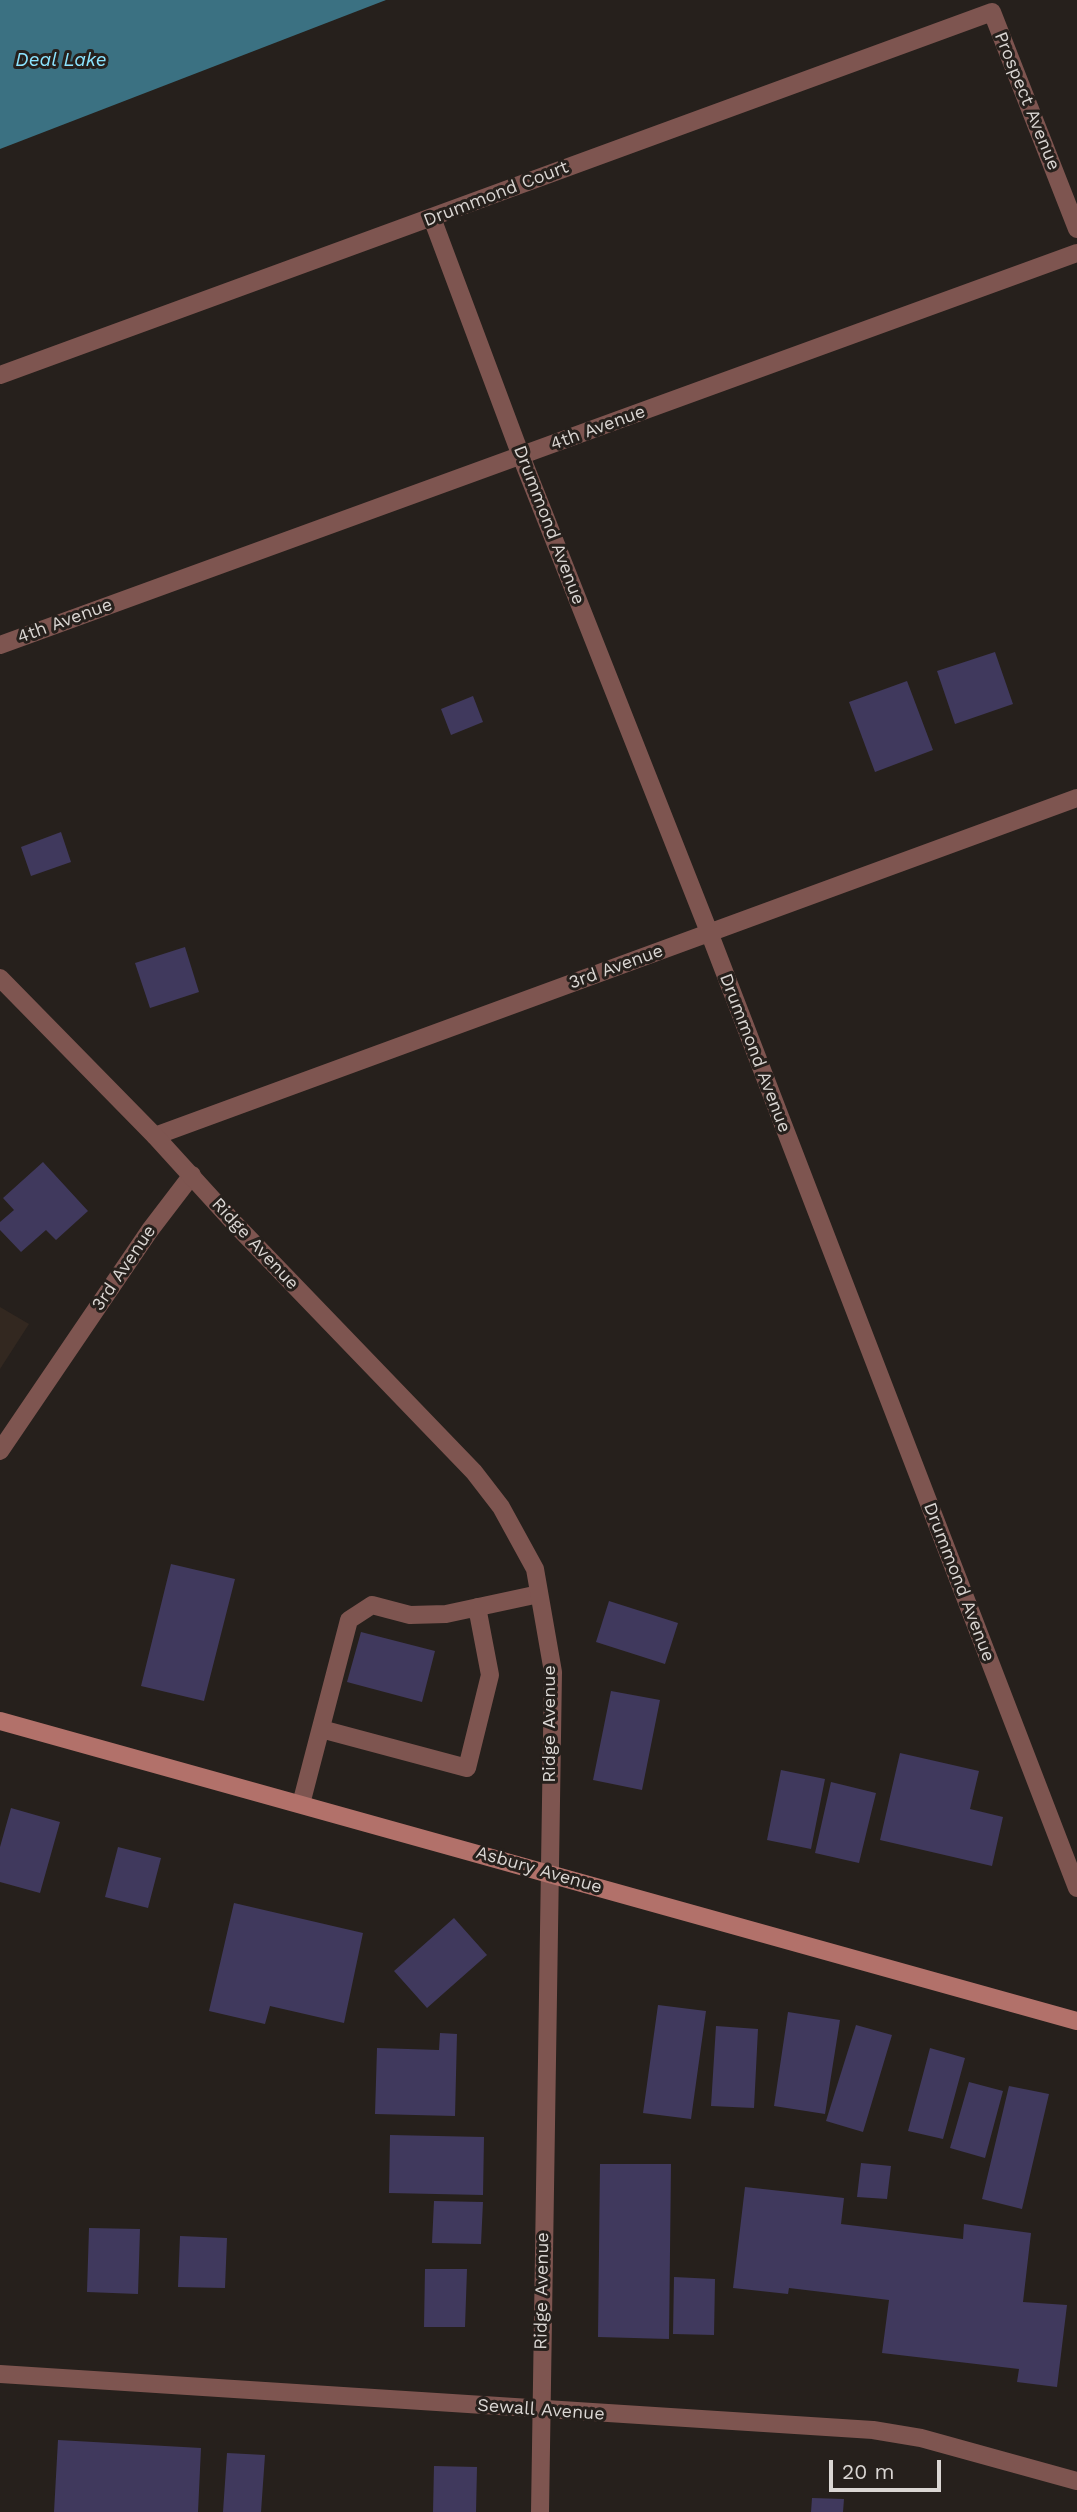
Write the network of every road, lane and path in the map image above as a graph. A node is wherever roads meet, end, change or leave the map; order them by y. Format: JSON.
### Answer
{"nodes":[{"id":1,"x":992,"y":12,"type":"joint"},
{"id":2,"x":432,"y":218,"type":"junction"},
{"id":3,"x":1077,"y":229,"type":"edge"},
{"id":4,"x":1077,"y":253,"type":"edge"},
{"id":5,"x":0,"y":375,"type":"edge"},
{"id":6,"x":522,"y":456,"type":"junction"},
{"id":7,"x":0,"y":645,"type":"edge"},
{"id":8,"x":1077,"y":798,"type":"edge"},
{"id":9,"x":709,"y":932,"type":"junction"},
{"id":10,"x":0,"y":978,"type":"edge"},
{"id":11,"x":155,"y":1136,"type":"junction"},
{"id":12,"x":192,"y":1175,"type":"junction"},
{"id":13,"x":0,"y":1451,"type":"edge"},
{"id":14,"x":539,"y":1594,"type":"junction"},
{"id":15,"x":477,"y":1607,"type":"junction"},
{"id":16,"x":0,"y":1721,"type":"edge"},
{"id":17,"x":321,"y":1728,"type":"junction"},
{"id":18,"x":301,"y":1804,"type":"junction"},
{"id":19,"x":548,"y":1873,"type":"junction"},
{"id":20,"x":1077,"y":1888,"type":"edge"},
{"id":21,"x":1077,"y":2021,"type":"edge"},
{"id":22,"x":0,"y":2374,"type":"edge"},
{"id":23,"x":541,"y":2410,"type":"junction"},
{"id":24,"x":1077,"y":2481,"type":"edge"},
{"id":25,"x":540,"y":2512,"type":"edge"}],
"edges":[{"from":1,"to":2,"type":"street","name":"Drummond Court"},
{"from":1,"to":3,"type":"street","name":"Prospect Avenue"},
{"from":2,"to":5,"type":"street","name":"Drummond Court"},
{"from":2,"to":6,"type":"street","name":"Drummond Avenue"},
{"from":4,"to":6,"type":"street","name":"4th Avenue"},
{"from":6,"to":7,"type":"street","name":"4th Avenue"},
{"from":6,"to":9,"type":"street","name":"Drummond Avenue"},
{"from":8,"to":9,"type":"street","name":"3rd Avenue"},
{"from":9,"to":11,"type":"street","name":"3rd Avenue"},
{"from":9,"to":20,"type":"street","name":"Drummond Avenue"},
{"from":10,"to":11,"type":"street","name":"Ridge Avenue"},
{"from":11,"to":12,"type":"street","name":"Ridge Avenue"},
{"from":12,"to":13,"type":"street","name":"3rd Avenue"},
{"from":12,"to":14,"type":"street","name":"Ridge Avenue"},
{"from":14,"to":15,"type":"street"},
{"from":14,"to":19,"type":"street","name":"Ridge Avenue"},
{"from":15,"to":17,"type":"street"},
{"from":15,"to":17,"type":"street"},
{"from":16,"to":18,"type":"main road","name":"Asbury Avenue"},
{"from":17,"to":18,"type":"street"},
{"from":18,"to":19,"type":"main road","name":"Asbury Avenue"},
{"from":19,"to":21,"type":"main road","name":"Asbury Avenue"},
{"from":19,"to":23,"type":"street","name":"Ridge Avenue"},
{"from":22,"to":23,"type":"street","name":"Sewall Avenue"},
{"from":23,"to":24,"type":"street","name":"Sewall Avenue"},
{"from":23,"to":25,"type":"street","name":"Ridge Avenue"}]}
